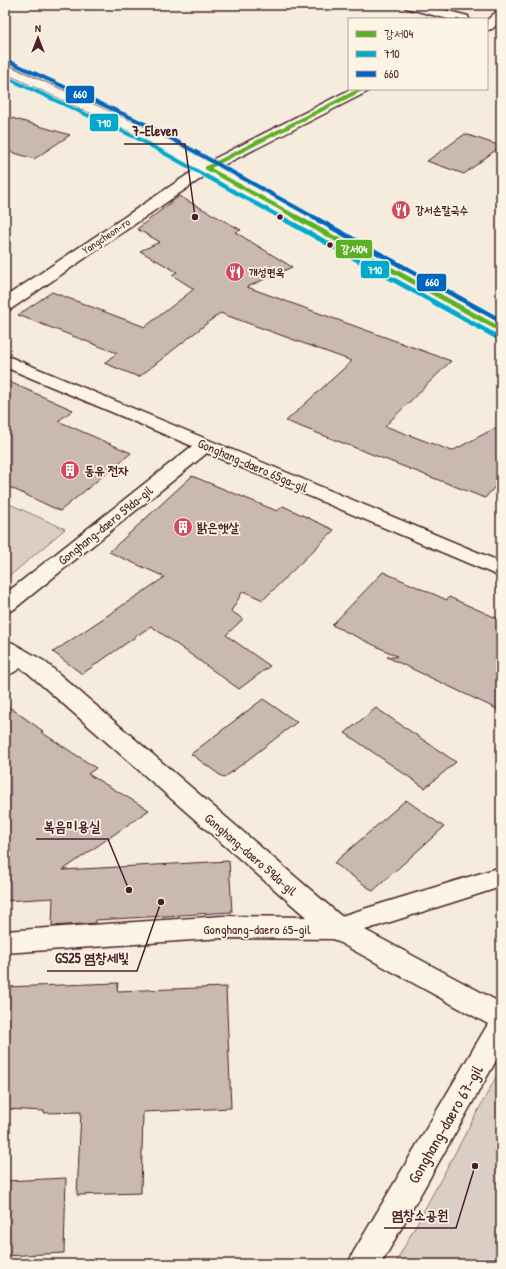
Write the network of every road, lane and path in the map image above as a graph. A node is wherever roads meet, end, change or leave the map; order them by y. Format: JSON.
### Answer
{"nodes":[{"id":1,"x":410,"y":5,"type":"edge"},
{"id":2,"x":501,"y":16,"type":"edge"},
{"id":3,"x":459,"y":18,"type":"edge"},
{"id":4,"x":488,"y":25,"type":"edge"},
{"id":5,"x":488,"y":26,"type":"edge"},
{"id":6,"x":501,"y":28,"type":"edge"},
{"id":7,"x":5,"y":68,"type":"edge"},
{"id":8,"x":360,"y":90,"type":"edge"},
{"id":9,"x":207,"y":168,"type":"junction"},
{"id":10,"x":5,"y":305,"type":"edge"},
{"id":11,"x":501,"y":330,"type":"edge"},
{"id":12,"x":5,"y":360,"type":"edge"},
{"id":13,"x":205,"y":445,"type":"junction"},
{"id":14,"x":501,"y":570,"type":"edge"},
{"id":15,"x":5,"y":606,"type":"edge"},
{"id":16,"x":11,"y":660,"type":"edge"},
{"id":17,"x":501,"y":877,"type":"edge"},
{"id":18,"x":337,"y":928,"type":"junction"},
{"id":19,"x":5,"y":942,"type":"edge"},
{"id":20,"x":501,"y":1017,"type":"edge"},
{"id":21,"x":501,"y":1026,"type":"edge"},
{"id":22,"x":364,"y":1264,"type":"edge"}],
"edges":[{"from":1,"to":3,"type":"street"},
{"from":2,"to":4,"type":"street"},
{"from":5,"to":6,"type":"street"},
{"from":7,"to":9,"type":"street"},
{"from":8,"to":9,"type":"street","name":"Yangcheon-ro"},
{"from":9,"to":10,"type":"street","name":"Yangcheon-ro"},
{"from":9,"to":11,"type":"street"},
{"from":12,"to":13,"type":"street","name":"Gonghang-daero 65ga-gil"},
{"from":13,"to":14,"type":"street","name":"Gonghang-daero 65ga-gil"},
{"from":13,"to":15,"type":"street","name":"Gonghang-daero 59da-gil"},
{"from":16,"to":18,"type":"street","name":"Gonghang-daero 59da-gil"},
{"from":17,"to":18,"type":"street","name":"Gonghang-daero 65-gil"},
{"from":18,"to":19,"type":"street","name":"Gonghang-daero 65-gil"},
{"from":18,"to":20,"type":"street","name":"Gonghang-daero 59da-gil"},
{"from":21,"to":22,"type":"street","name":"Gonghang-daero 67-gil"}]}
